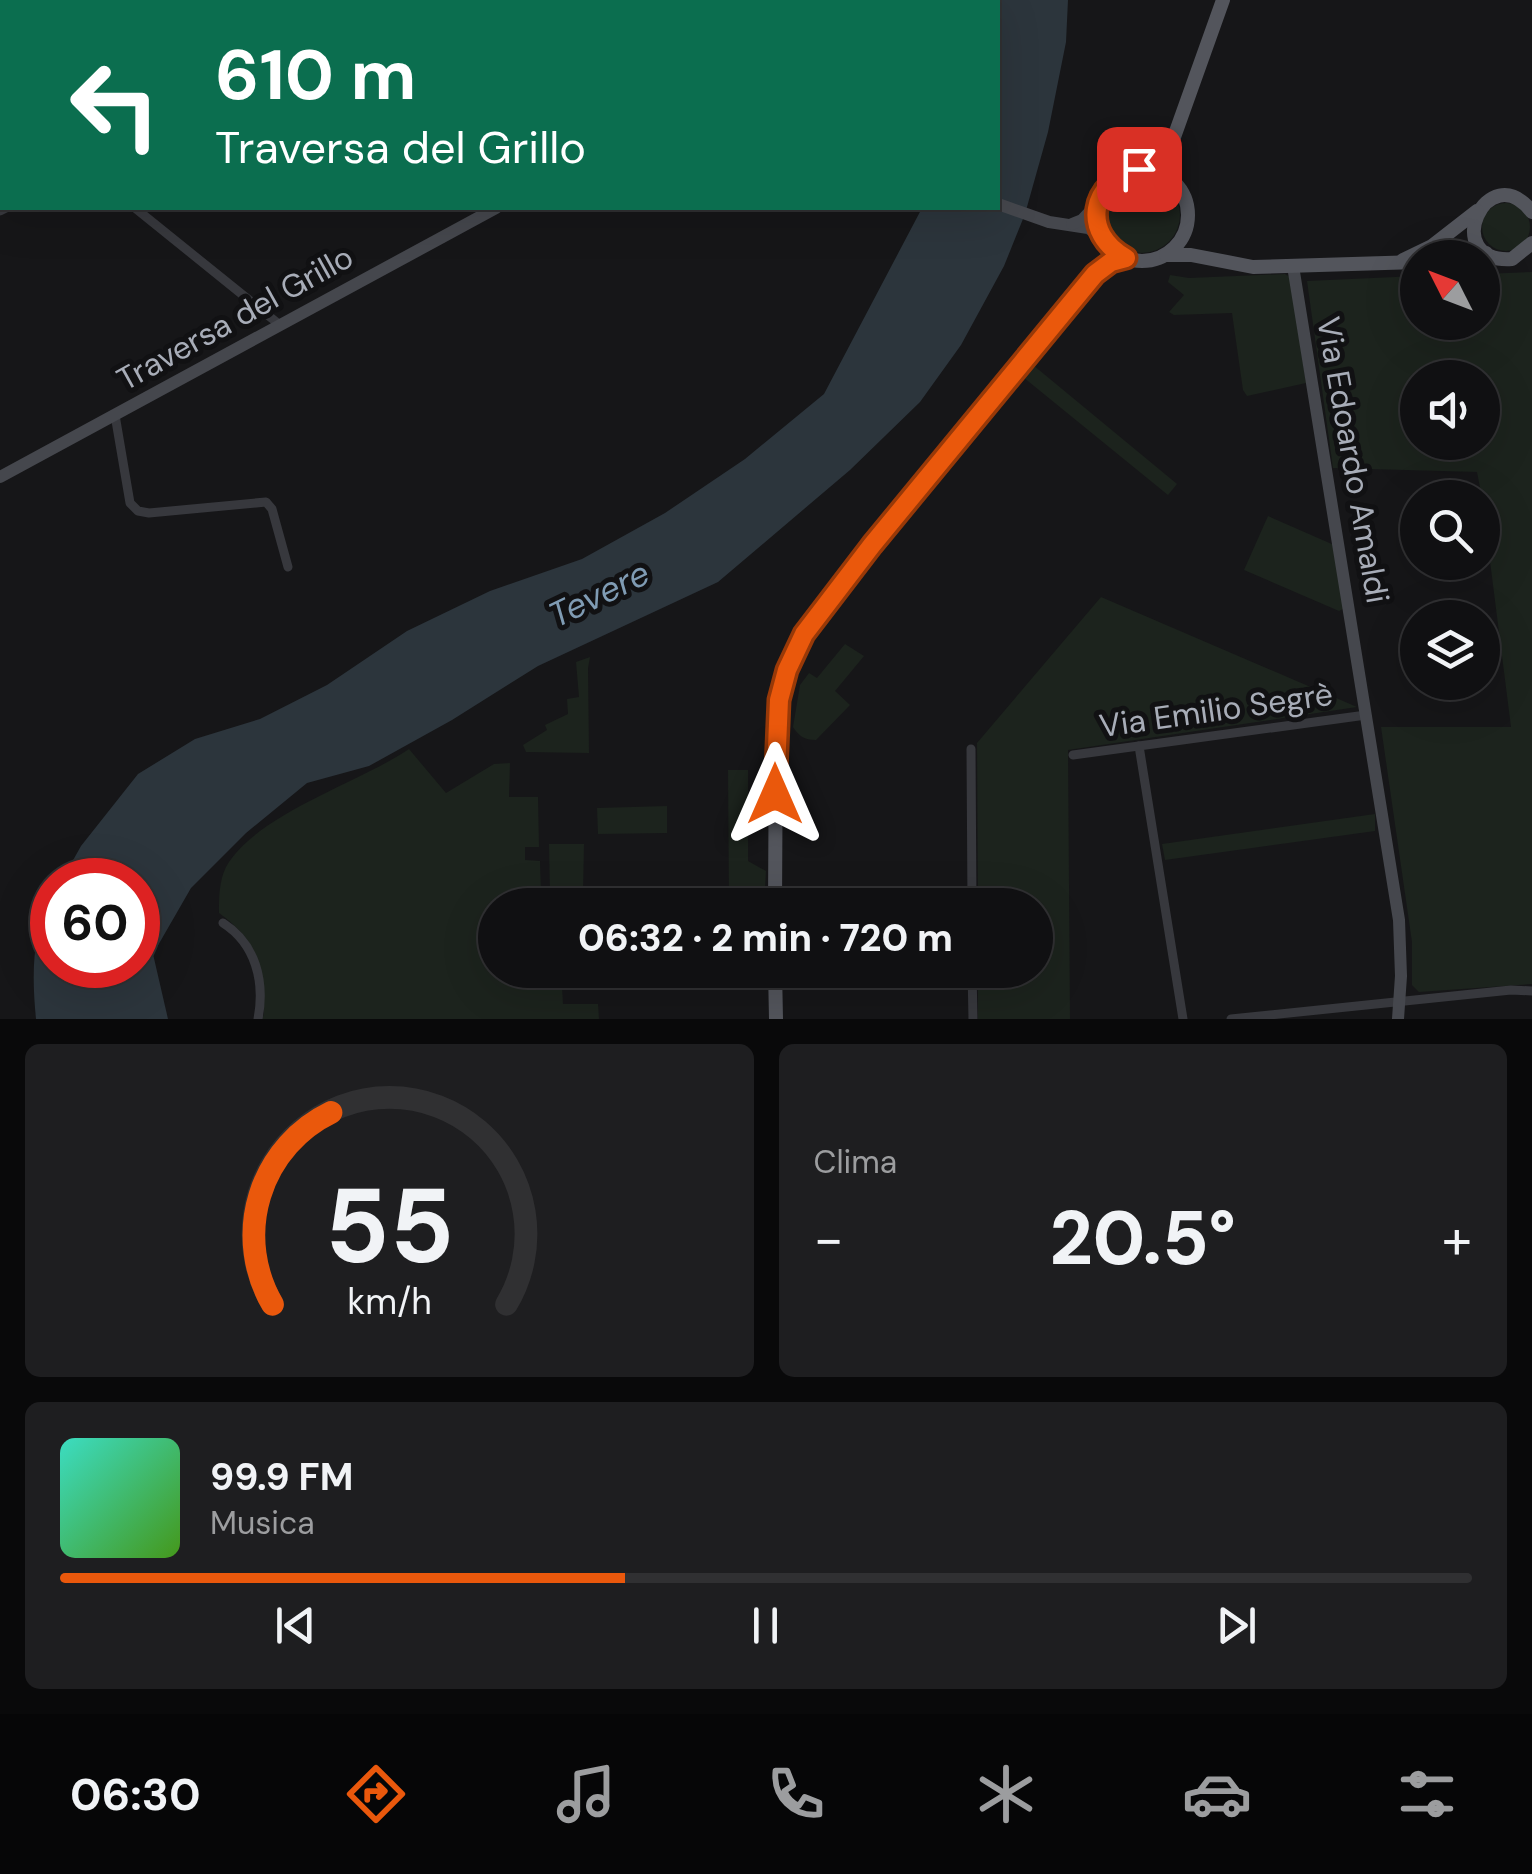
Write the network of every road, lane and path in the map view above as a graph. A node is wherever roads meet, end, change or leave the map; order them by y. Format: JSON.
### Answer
{"nodes":[{"id":1,"x":1223,"y":0,"type":"edge"},
{"id":2,"x":1153,"y":170,"type":"junction"},
{"id":3,"x":1524,"y":198,"type":"edge"},
{"id":4,"x":1098,"y":203,"type":"junction"},
{"id":5,"x":1000,"y":205,"type":"edge"},
{"id":6,"x":137,"y":210,"type":"edge"},
{"id":7,"x":492,"y":210,"type":"edge"},
{"id":8,"x":1478,"y":210,"type":"junction"},
{"id":9,"x":1532,"y":212,"type":"edge"},
{"id":10,"x":1070,"y":225,"type":"junction"},
{"id":11,"x":1187,"y":228,"type":"junction"},
{"id":12,"x":1103,"y":238,"type":"junction"},
{"id":13,"x":1477,"y":240,"type":"edge"},
{"id":14,"x":1532,"y":243,"type":"edge"},
{"id":15,"x":1166,"y":254,"type":"junction"},
{"id":16,"x":1526,"y":254,"type":"edge"},
{"id":17,"x":1126,"y":258,"type":"junction"},
{"id":18,"x":1500,"y":258,"type":"edge"},
{"id":19,"x":1214,"y":260,"type":"junction"},
{"id":20,"x":1398,"y":262,"type":"joint"},
{"id":21,"x":1293,"y":266,"type":"junction"},
{"id":22,"x":1095,"y":274,"type":"junction"},
{"id":23,"x":280,"y":325,"type":"junction"},
{"id":24,"x":115,"y":415,"type":"junction"},
{"id":25,"x":0,"y":477,"type":"edge"},
{"id":26,"x":288,"y":567,"type":"dead end"},
{"id":27,"x":1366,"y":714,"type":"junction"},
{"id":28,"x":1139,"y":746,"type":"junction"},
{"id":29,"x":971,"y":749,"type":"dead end"},
{"id":30,"x":1073,"y":755,"type":"dead end"},
{"id":31,"x":775,"y":888,"type":"edge"},
{"id":32,"x":972,"y":888,"type":"edge"},
{"id":33,"x":223,"y":923,"type":"dead end"},
{"id":34,"x":776,"y":988,"type":"edge"},
{"id":35,"x":972,"y":988,"type":"edge"},
{"id":36,"x":1532,"y":991,"type":"edge"},
{"id":37,"x":1400,"y":1004,"type":"junction"},
{"id":38,"x":258,"y":1019,"type":"edge"},
{"id":39,"x":776,"y":1019,"type":"edge"},
{"id":40,"x":973,"y":1019,"type":"edge"},
{"id":41,"x":1183,"y":1019,"type":"edge"},
{"id":42,"x":1231,"y":1019,"type":"edge"},
{"id":43,"x":1398,"y":1019,"type":"edge"}],
"edges":[{"from":1,"to":2,"type":"main road"},
{"from":2,"to":4,"type":"main road"},
{"from":2,"to":11,"type":"main road"},
{"from":3,"to":8,"type":"main road"},
{"from":3,"to":9,"type":"main road"},
{"from":4,"to":10,"type":"street"},
{"from":4,"to":12,"type":"main road"},
{"from":5,"to":10,"type":"street"},
{"from":6,"to":23,"type":"street"},
{"from":7,"to":23,"type":"street","name":"Traversa del Grillo"},
{"from":8,"to":13,"type":"main road"},
{"from":8,"to":20,"type":"main road"},
{"from":10,"to":12,"type":"street"},
{"from":11,"to":15,"type":"main road"},
{"from":11,"to":19,"type":"main road"},
{"from":12,"to":17,"type":"main road"},
{"from":12,"to":22,"type":"main road"},
{"from":14,"to":16,"type":"main road"},
{"from":15,"to":17,"type":"main road"},
{"from":15,"to":19,"type":"main road"},
{"from":16,"to":18,"type":"main road"},
{"from":17,"to":22,"type":"main road"},
{"from":19,"to":21,"type":"main road"},
{"from":20,"to":21,"type":"main road"},
{"from":21,"to":27,"type":"street","name":"Via Edoardo Amaldi"},
{"from":22,"to":31,"type":"main road"},
{"from":23,"to":24,"type":"street","name":"Traversa del Grillo"},
{"from":24,"to":25,"type":"street","name":"Traversa del Grillo"},
{"from":24,"to":26,"type":"street"},
{"from":27,"to":28,"type":"street","name":"Via Emilio Segrè"},
{"from":27,"to":37,"type":"street","name":"Via Edoardo Amaldi"},
{"from":28,"to":30,"type":"street","name":"Via Emilio Segrè"},
{"from":28,"to":41,"type":"street"},
{"from":29,"to":32,"type":"street"},
{"from":33,"to":38,"type":"street"},
{"from":34,"to":39,"type":"main road"},
{"from":35,"to":40,"type":"street"},
{"from":36,"to":37,"type":"street"},
{"from":37,"to":42,"type":"street"},
{"from":37,"to":43,"type":"street","name":"Via Edoardo Amaldi"}]}
